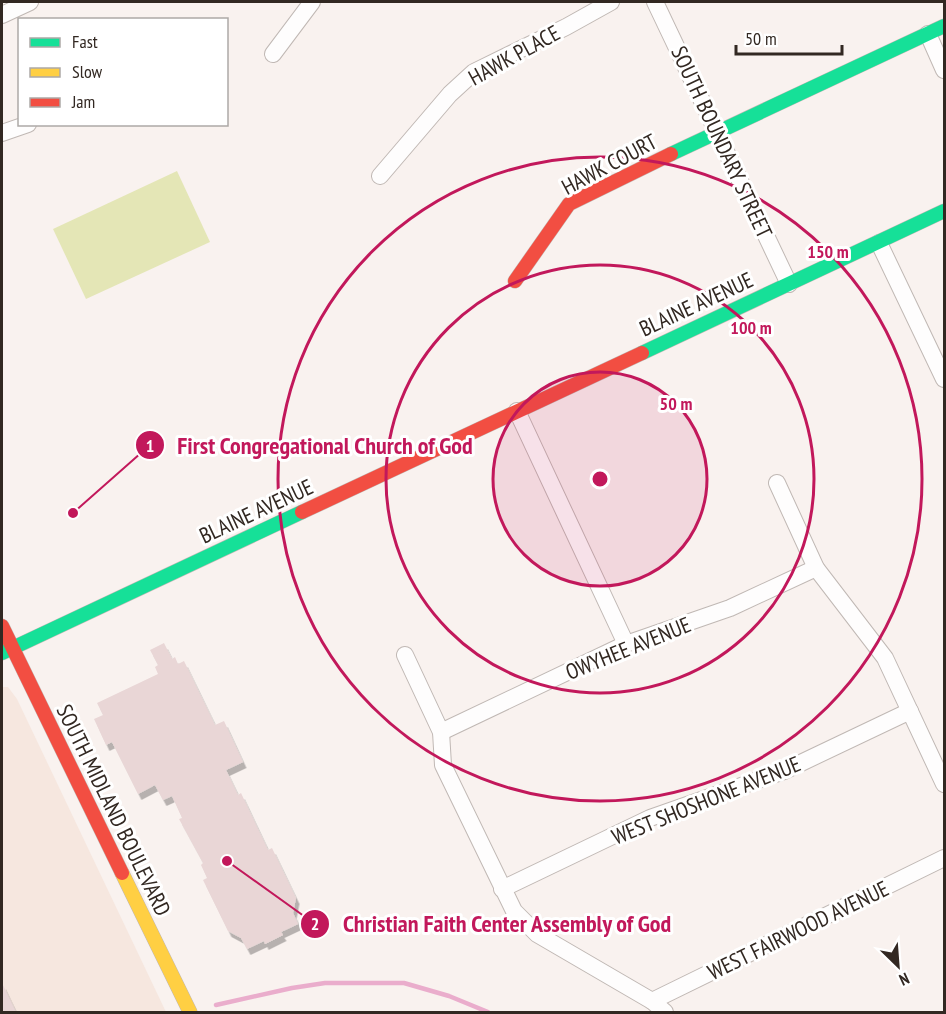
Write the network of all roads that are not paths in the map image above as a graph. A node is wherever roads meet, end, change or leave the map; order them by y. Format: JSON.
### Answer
{"nodes":[{"id":1,"x":30,"y":2,"type":"edge"},
{"id":2,"x":312,"y":2,"type":"edge"},
{"id":3,"x":611,"y":2,"type":"edge"},
{"id":4,"x":655,"y":2,"type":"edge"},
{"id":5,"x":2,"y":15,"type":"edge"},
{"id":6,"x":945,"y":26,"type":"edge"},
{"id":7,"x":928,"y":34,"type":"junction"},
{"id":8,"x":273,"y":54,"type":"dead end"},
{"id":9,"x":945,"y":70,"type":"edge"},
{"id":10,"x":22,"y":126,"type":"edge"},
{"id":11,"x":2,"y":133,"type":"edge"},
{"id":12,"x":719,"y":133,"type":"junction"},
{"id":13,"x":380,"y":176,"type":"dead end"},
{"id":14,"x":945,"y":211,"type":"edge"},
{"id":15,"x":879,"y":243,"type":"junction"},
{"id":16,"x":515,"y":281,"type":"dead end"},
{"id":17,"x":789,"y":284,"type":"junction"},
{"id":18,"x":945,"y":379,"type":"edge"},
{"id":19,"x":517,"y":411,"type":"junction"},
{"id":20,"x":777,"y":483,"type":"dead end"},
{"id":21,"x":816,"y":568,"type":"junction"},
{"id":22,"x":2,"y":626,"type":"edge"},
{"id":23,"x":626,"y":644,"type":"junction"},
{"id":24,"x":7,"y":651,"type":"edge"},
{"id":25,"x":405,"y":655,"type":"dead end"},
{"id":26,"x":910,"y":711,"type":"junction"},
{"id":27,"x":441,"y":732,"type":"junction"},
{"id":28,"x":945,"y":784,"type":"edge"},
{"id":29,"x":945,"y":858,"type":"edge"},
{"id":30,"x":502,"y":889,"type":"junction"},
{"id":31,"x":658,"y":1007,"type":"edge"},
{"id":32,"x":190,"y":1012,"type":"edge"}],
"edges":[{"from":1,"to":5,"type":"street"},
{"from":2,"to":8,"type":"street"},
{"from":3,"to":13,"type":"street","name":"HAWK PLACE"},
{"from":4,"to":12,"type":"street","name":"SOUTH BOUNDARY STREET"},
{"from":6,"to":7,"type":"street","name":"HAWK COURT"},
{"from":7,"to":9,"type":"street"},
{"from":7,"to":12,"type":"street","name":"HAWK COURT"},
{"from":10,"to":11,"type":"street"},
{"from":12,"to":16,"type":"street","name":"HAWK COURT"},
{"from":12,"to":17,"type":"street","name":"SOUTH BOUNDARY STREET"},
{"from":14,"to":15,"type":"street","name":"BLAINE AVENUE"},
{"from":15,"to":17,"type":"street","name":"BLAINE AVENUE"},
{"from":15,"to":18,"type":"street"},
{"from":17,"to":19,"type":"street","name":"BLAINE AVENUE"},
{"from":19,"to":23,"type":"street"},
{"from":19,"to":24,"type":"street","name":"BLAINE AVENUE"},
{"from":20,"to":21,"type":"street"},
{"from":21,"to":23,"type":"street","name":"OWYHEE AVENUE"},
{"from":21,"to":26,"type":"street"},
{"from":22,"to":24,"type":"street","name":"SOUTH MIDLAND BOULEVARD"},
{"from":23,"to":27,"type":"street","name":"OWYHEE AVENUE"},
{"from":24,"to":32,"type":"street","name":"SOUTH MIDLAND BOULEVARD"},
{"from":25,"to":27,"type":"street"},
{"from":26,"to":28,"type":"street"},
{"from":26,"to":30,"type":"street","name":"WEST SHOSHONE AVENUE"},
{"from":27,"to":30,"type":"street"},
{"from":29,"to":31,"type":"street","name":"WEST FAIRWOOD AVENUE"},
{"from":30,"to":31,"type":"street"}]}
